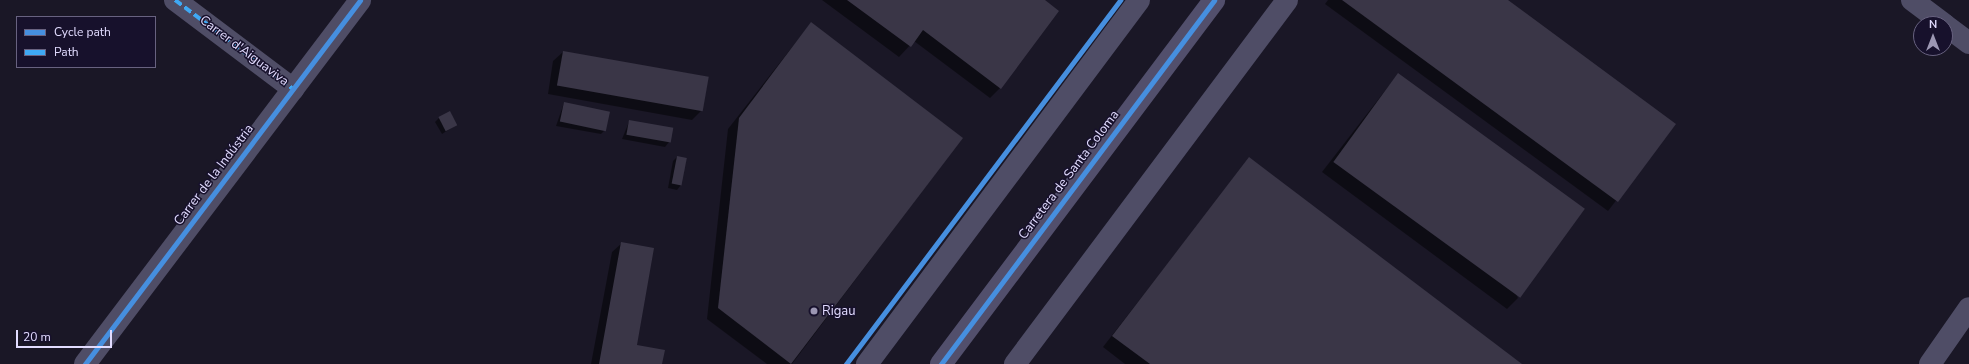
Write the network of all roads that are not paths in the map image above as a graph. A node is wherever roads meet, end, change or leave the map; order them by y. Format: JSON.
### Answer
{"nodes":[{"id":1,"x":175,"y":0,"type":"edge"},
{"id":2,"x":360,"y":0,"type":"edge"},
{"id":3,"x":1139,"y":0,"type":"edge"},
{"id":4,"x":1214,"y":0,"type":"edge"},
{"id":5,"x":1287,"y":0,"type":"edge"},
{"id":6,"x":1912,"y":0,"type":"edge"},
{"id":7,"x":1933,"y":16,"type":"edge"},
{"id":8,"x":1953,"y":31,"type":"edge"},
{"id":9,"x":1969,"y":43,"type":"edge"},
{"id":10,"x":293,"y":89,"type":"junction"},
{"id":11,"x":1969,"y":308,"type":"edge"},
{"id":12,"x":85,"y":364,"type":"edge"},
{"id":13,"x":866,"y":364,"type":"edge"},
{"id":14,"x":941,"y":364,"type":"edge"},
{"id":15,"x":1015,"y":364,"type":"edge"},
{"id":16,"x":1930,"y":364,"type":"edge"}],
"edges":[{"from":1,"to":10,"type":"street","name":"Carrer d'Aiguaviva"},
{"from":2,"to":10,"type":"street","name":"Carrer de la Indústria"},
{"from":3,"to":13,"type":"street"},
{"from":4,"to":14,"type":"street","name":"Carretera de Santa Coloma"},
{"from":5,"to":15,"type":"street"},
{"from":6,"to":7,"type":"street"},
{"from":8,"to":9,"type":"street"},
{"from":10,"to":12,"type":"street","name":"Carrer de la Indústria"},
{"from":11,"to":16,"type":"street"}]}
